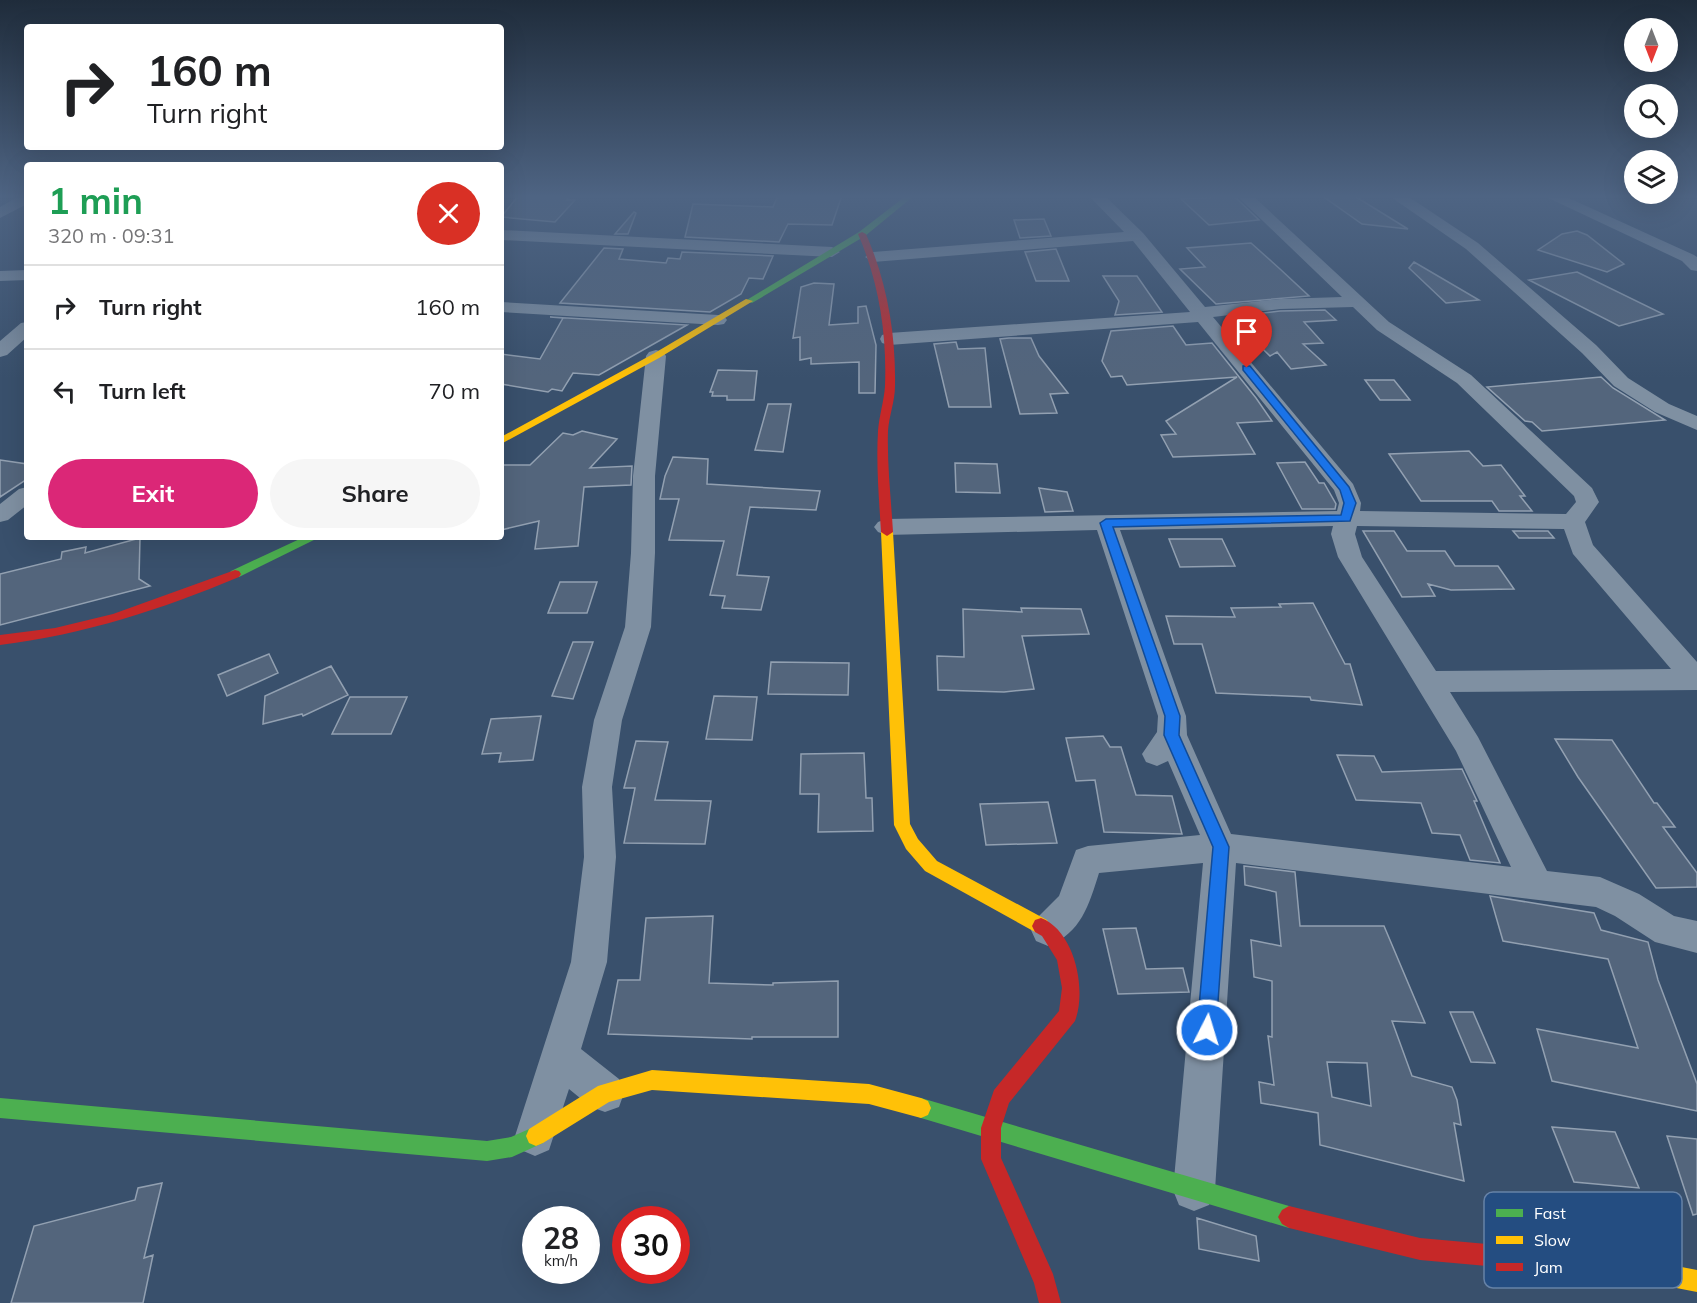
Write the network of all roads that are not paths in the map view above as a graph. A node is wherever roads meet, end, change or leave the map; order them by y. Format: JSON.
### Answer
{"nodes":[{"id":1,"x":826,"y":256,"type":"edge"},
{"id":2,"x":888,"y":256,"type":"edge"},
{"id":3,"x":1154,"y":256,"type":"edge"},
{"id":4,"x":1309,"y":256,"type":"edge"},
{"id":5,"x":1483,"y":256,"type":"edge"},
{"id":6,"x":873,"y":257,"type":"joint"},
{"id":7,"x":24,"y":275,"type":"edge"},
{"id":8,"x":0,"y":276,"type":"edge"},
{"id":9,"x":1359,"y":302,"type":"junction"},
{"id":10,"x":504,"y":307,"type":"edge"},
{"id":11,"x":1203,"y":314,"type":"junction"},
{"id":12,"x":718,"y":320,"type":"junction"},
{"id":13,"x":24,"y":330,"type":"edge"},
{"id":14,"x":889,"y":339,"type":"junction"},
{"id":15,"x":0,"y":351,"type":"edge"},
{"id":16,"x":656,"y":356,"type":"junction"},
{"id":17,"x":1697,"y":424,"type":"edge"},
{"id":18,"x":504,"y":439,"type":"edge"},
{"id":19,"x":24,"y":496,"type":"edge"},
{"id":20,"x":0,"y":514,"type":"edge"},
{"id":21,"x":1345,"y":518,"type":"junction"},
{"id":22,"x":1573,"y":522,"type":"junction"},
{"id":23,"x":1106,"y":523,"type":"junction"},
{"id":24,"x":886,"y":527,"type":"junction"},
{"id":25,"x":308,"y":540,"type":"edge"},
{"id":26,"x":0,"y":640,"type":"edge"},
{"id":27,"x":1696,"y":679,"type":"edge"},
{"id":28,"x":1429,"y":682,"type":"junction"},
{"id":29,"x":1221,"y":847,"type":"junction"},
{"id":30,"x":1538,"y":885,"type":"junction"},
{"id":31,"x":1048,"y":930,"type":"junction"},
{"id":32,"x":1697,"y":937,"type":"edge"},
{"id":33,"x":560,"y":1058,"type":"junction"},
{"id":34,"x":605,"y":1093,"type":"junction"},
{"id":35,"x":0,"y":1108,"type":"edge"},
{"id":36,"x":991,"y":1128,"type":"junction"},
{"id":37,"x":535,"y":1137,"type":"junction"},
{"id":38,"x":1194,"y":1190,"type":"junction"},
{"id":39,"x":1484,"y":1255,"type":"edge"},
{"id":40,"x":1682,"y":1278,"type":"edge"},
{"id":41,"x":1697,"y":1281,"type":"edge"},
{"id":42,"x":1050,"y":1303,"type":"edge"}],
"edges":[{"from":1,"to":12,"type":"street"},
{"from":2,"to":6,"type":"street"},
{"from":3,"to":11,"type":"street"},
{"from":4,"to":9,"type":"street"},
{"from":5,"to":17,"type":"street"},
{"from":6,"to":14,"type":"street"},
{"from":7,"to":8,"type":"street"},
{"from":9,"to":11,"type":"street"},
{"from":9,"to":22,"type":"street"},
{"from":10,"to":12,"type":"street"},
{"from":11,"to":14,"type":"street"},
{"from":11,"to":21,"type":"street"},
{"from":12,"to":16,"type":"street"},
{"from":13,"to":15,"type":"street"},
{"from":14,"to":24,"type":"street"},
{"from":16,"to":18,"type":"street"},
{"from":16,"to":33,"type":"street"},
{"from":19,"to":20,"type":"street"},
{"from":21,"to":22,"type":"street"},
{"from":21,"to":23,"type":"street"},
{"from":21,"to":28,"type":"street"},
{"from":22,"to":27,"type":"street"},
{"from":23,"to":24,"type":"street"},
{"from":23,"to":29,"type":"street"},
{"from":24,"to":31,"type":"street"},
{"from":25,"to":26,"type":"street"},
{"from":27,"to":28,"type":"street"},
{"from":28,"to":30,"type":"street"},
{"from":29,"to":30,"type":"street"},
{"from":29,"to":31,"type":"street"},
{"from":29,"to":38,"type":"street"},
{"from":30,"to":32,"type":"street"},
{"from":31,"to":36,"type":"street"},
{"from":33,"to":34,"type":"street"},
{"from":33,"to":37,"type":"street"},
{"from":34,"to":36,"type":"street"},
{"from":34,"to":37,"type":"street"},
{"from":35,"to":37,"type":"street"},
{"from":36,"to":38,"type":"street"},
{"from":36,"to":42,"type":"street"},
{"from":38,"to":39,"type":"street"},
{"from":40,"to":41,"type":"street"}]}
